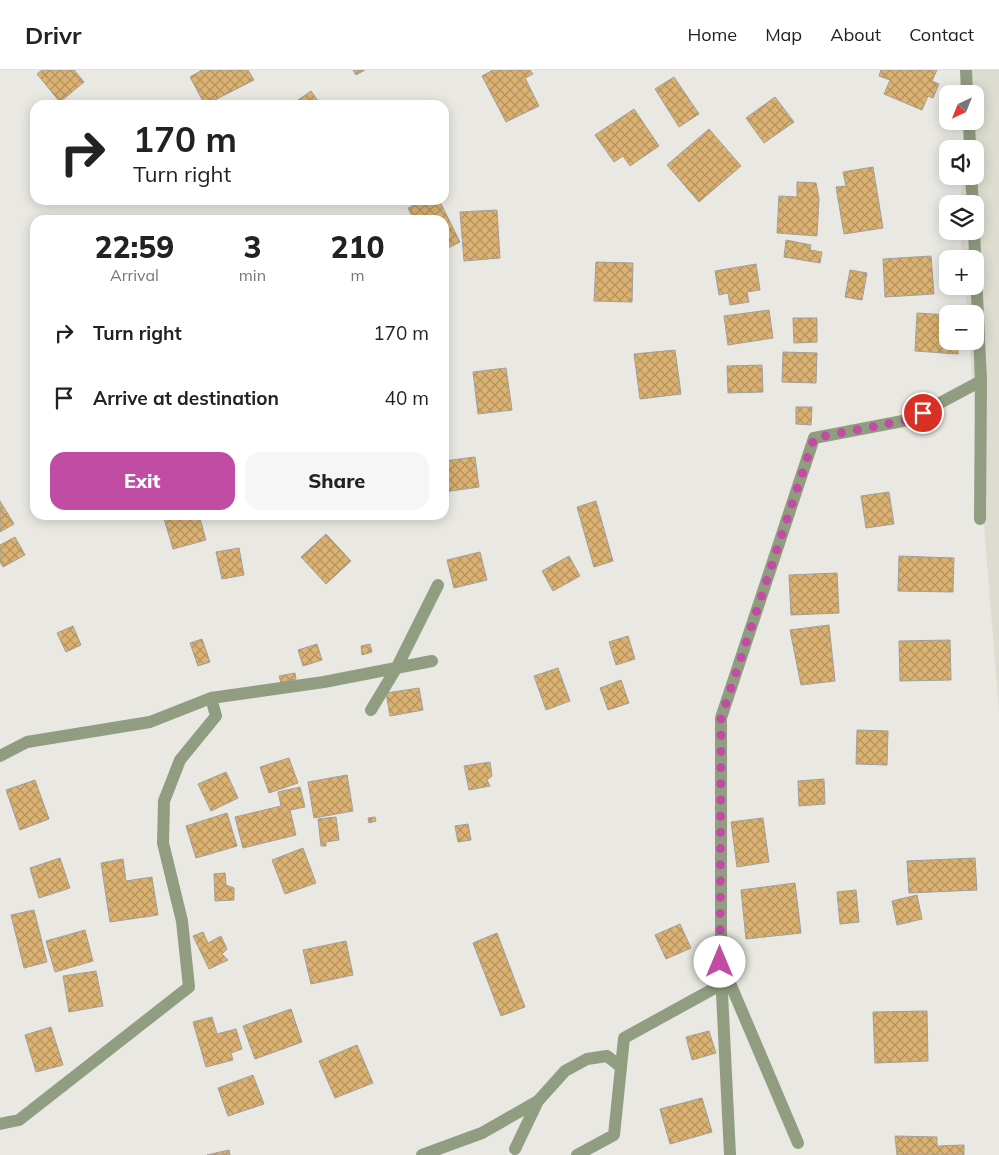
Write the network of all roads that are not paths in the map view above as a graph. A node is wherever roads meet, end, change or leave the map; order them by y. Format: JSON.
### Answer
{"nodes":[{"id":1,"x":966,"y":70,"type":"edge"},
{"id":2,"x":967,"y":85,"type":"edge"},
{"id":3,"x":974,"y":240,"type":"edge"},
{"id":4,"x":981,"y":382,"type":"junction"},
{"id":5,"x":980,"y":519,"type":"dead end"},
{"id":6,"x":438,"y":585,"type":"dead end"},
{"id":7,"x":432,"y":661,"type":"dead end"},
{"id":8,"x":397,"y":668,"type":"junction"},
{"id":9,"x":211,"y":698,"type":"junction"},
{"id":10,"x":371,"y":710,"type":"dead end"},
{"id":11,"x":0,"y":756,"type":"edge"},
{"id":12,"x":720,"y":962,"type":"junction"},
{"id":13,"x":621,"y":1067,"type":"junction"},
{"id":14,"x":538,"y":1100,"type":"junction"},
{"id":15,"x":0,"y":1124,"type":"edge"},
{"id":16,"x":798,"y":1143,"type":"dead end"},
{"id":17,"x":515,"y":1149,"type":"dead end"},
{"id":18,"x":422,"y":1155,"type":"edge"},
{"id":19,"x":577,"y":1155,"type":"edge"},
{"id":20,"x":730,"y":1155,"type":"edge"}],
"edges":[{"from":1,"to":2,"type":"street"},
{"from":3,"to":4,"type":"street"},
{"from":4,"to":5,"type":"street"},
{"from":4,"to":12,"type":"street"},
{"from":6,"to":8,"type":"street"},
{"from":7,"to":8,"type":"street"},
{"from":8,"to":9,"type":"street"},
{"from":8,"to":10,"type":"street"},
{"from":9,"to":11,"type":"street"},
{"from":9,"to":15,"type":"street"},
{"from":12,"to":13,"type":"street"},
{"from":12,"to":16,"type":"street"},
{"from":12,"to":20,"type":"street"},
{"from":13,"to":14,"type":"street"},
{"from":13,"to":19,"type":"street"},
{"from":14,"to":17,"type":"street"},
{"from":14,"to":18,"type":"street"}]}
